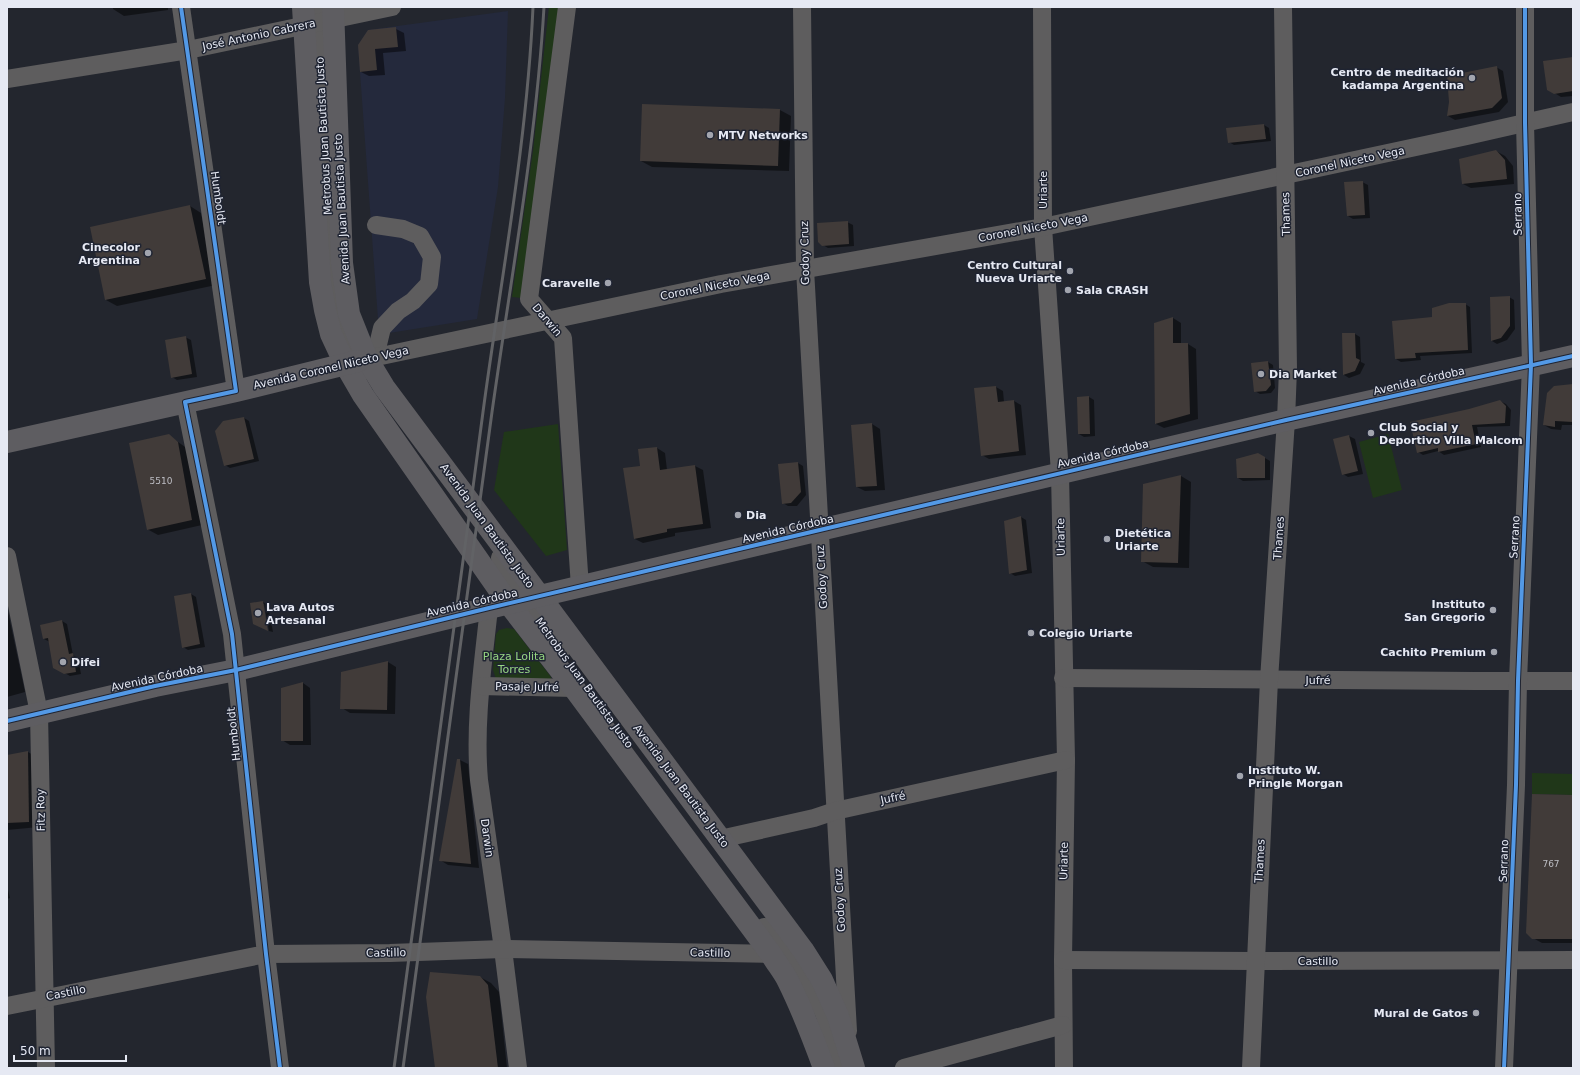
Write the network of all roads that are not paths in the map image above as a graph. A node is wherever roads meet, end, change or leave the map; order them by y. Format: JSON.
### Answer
{"nodes":[{"id":1,"x":181,"y":7,"type":"edge"},
{"id":2,"x":392,"y":7,"type":"edge"},
{"id":3,"x":566,"y":7,"type":"edge"},
{"id":4,"x":802,"y":7,"type":"edge"},
{"id":5,"x":1042,"y":7,"type":"edge"},
{"id":6,"x":1283,"y":7,"type":"edge"},
{"id":7,"x":1525,"y":7,"type":"edge"},
{"id":8,"x":318,"y":15,"type":"edge"},
{"id":9,"x":188,"y":50,"type":"junction"},
{"id":10,"x":7,"y":79,"type":"edge"},
{"id":11,"x":1573,"y":112,"type":"edge"},
{"id":12,"x":1525,"y":123,"type":"junction"},
{"id":13,"x":1286,"y":176,"type":"junction"},
{"id":14,"x":376,"y":225,"type":"dead end"},
{"id":15,"x":1043,"y":227,"type":"junction"},
{"id":16,"x":805,"y":269,"type":"junction"},
{"id":17,"x":549,"y":321,"type":"junction"},
{"id":18,"x":491,"y":332,"type":"joint"},
{"id":19,"x":1573,"y":356,"type":"edge"},
{"id":20,"x":361,"y":360,"type":"junction"},
{"id":21,"x":1531,"y":365,"type":"junction"},
{"id":22,"x":236,"y":391,"type":"junction"},
{"id":23,"x":185,"y":402,"type":"junction"},
{"id":24,"x":1286,"y":420,"type":"junction"},
{"id":25,"x":7,"y":442,"type":"edge"},
{"id":26,"x":1060,"y":473,"type":"junction"},
{"id":27,"x":820,"y":530,"type":"junction"},
{"id":28,"x":7,"y":556,"type":"edge"},
{"id":29,"x":580,"y":587,"type":"junction"},
{"id":30,"x":516,"y":602,"type":"junction"},
{"id":31,"x":236,"y":670,"type":"junction"},
{"id":32,"x":1063,"y":678,"type":"junction"},
{"id":33,"x":1269,"y":680,"type":"junction"},
{"id":34,"x":1573,"y":680,"type":"edge"},
{"id":35,"x":1518,"y":681,"type":"junction"},
{"id":36,"x":481,"y":686,"type":"junction"},
{"id":37,"x":574,"y":688,"type":"junction"},
{"id":38,"x":39,"y":713,"type":"junction"},
{"id":39,"x":7,"y":721,"type":"edge"},
{"id":40,"x":1066,"y":760,"type":"junction"},
{"id":41,"x":835,"y":811,"type":"junction"},
{"id":42,"x":720,"y":839,"type":"junction"},
{"id":43,"x":503,"y":949,"type":"junction"},
{"id":44,"x":266,"y":954,"type":"junction"},
{"id":45,"x":770,"y":954,"type":"junction"},
{"id":46,"x":1063,"y":960,"type":"junction"},
{"id":47,"x":1573,"y":960,"type":"edge"},
{"id":48,"x":1255,"y":961,"type":"junction"},
{"id":49,"x":1509,"y":961,"type":"junction"},
{"id":50,"x":44,"y":998,"type":"junction"},
{"id":51,"x":7,"y":1006,"type":"edge"},
{"id":52,"x":1063,"y":1025,"type":"junction"},
{"id":53,"x":848,"y":1062,"type":"edge"},
{"id":54,"x":46,"y":1068,"type":"edge"},
{"id":55,"x":280,"y":1068,"type":"edge"},
{"id":56,"x":518,"y":1068,"type":"edge"},
{"id":57,"x":824,"y":1068,"type":"edge"},
{"id":58,"x":904,"y":1068,"type":"edge"},
{"id":59,"x":1064,"y":1068,"type":"edge"},
{"id":60,"x":1251,"y":1068,"type":"edge"},
{"id":61,"x":1504,"y":1068,"type":"edge"}],
"edges":[{"from":1,"to":9,"type":"street","name":"Humboldt"},
{"from":2,"to":8,"type":"street","name":"José Antonio Cabrera"},
{"from":3,"to":17,"type":"street","name":"Darwin"},
{"from":4,"to":16,"type":"street","name":"Godoy Cruz"},
{"from":5,"to":15,"type":"street","name":"Uriarte"},
{"from":6,"to":13,"type":"street","name":"Thames"},
{"from":7,"to":12,"type":"street","name":"Serrano"},
{"from":8,"to":9,"type":"street","name":"José Antonio Cabrera"},
{"from":8,"to":20,"type":"main road","name":"Avenida Juan Bautista Justo"},
{"from":8,"to":20,"type":"main road","name":"Avenida Juan Bautista Justo"},
{"from":9,"to":10,"type":"street","name":"José Antonio Cabrera"},
{"from":9,"to":22,"type":"street","name":"Humboldt"},
{"from":11,"to":12,"type":"street","name":"Coronel Niceto Vega"},
{"from":12,"to":13,"type":"street","name":"Coronel Niceto Vega"},
{"from":12,"to":21,"type":"street","name":"Serrano"},
{"from":13,"to":15,"type":"street","name":"Coronel Niceto Vega"},
{"from":13,"to":24,"type":"street","name":"Thames"},
{"from":14,"to":20,"type":"street"},
{"from":15,"to":16,"type":"street","name":"Coronel Niceto Vega"},
{"from":15,"to":26,"type":"street","name":"Uriarte"},
{"from":16,"to":17,"type":"street","name":"Coronel Niceto Vega"},
{"from":16,"to":27,"type":"street","name":"Godoy Cruz"},
{"from":17,"to":18,"type":"street","name":"Coronel Niceto Vega"},
{"from":17,"to":29,"type":"street","name":"Darwin"},
{"from":18,"to":20,"type":"street","name":"Avenida Coronel Niceto Vega"},
{"from":19,"to":21,"type":"main road","name":"Avenida Córdoba"},
{"from":20,"to":22,"type":"main road","name":"Avenida Coronel Niceto Vega"},
{"from":20,"to":30,"type":"main road","name":"Avenida Juan Bautista Justo"},
{"from":20,"to":30,"type":"main road","name":"Avenida Juan Bautista Justo"},
{"from":21,"to":24,"type":"main road","name":"Avenida Córdoba"},
{"from":21,"to":35,"type":"street","name":"Serrano"},
{"from":22,"to":23,"type":"main road","name":"Avenida Coronel Niceto Vega"},
{"from":23,"to":25,"type":"main road","name":"Avenida Coronel Niceto Vega"},
{"from":23,"to":31,"type":"street","name":"Humboldt"},
{"from":24,"to":26,"type":"main road","name":"Avenida Córdoba"},
{"from":24,"to":33,"type":"street","name":"Thames"},
{"from":26,"to":27,"type":"main road","name":"Avenida Córdoba"},
{"from":26,"to":32,"type":"street","name":"Uriarte"},
{"from":27,"to":29,"type":"main road","name":"Avenida Córdoba"},
{"from":27,"to":41,"type":"street","name":"Godoy Cruz"},
{"from":28,"to":38,"type":"street","name":"Fitz Roy"},
{"from":29,"to":30,"type":"main road","name":"Avenida Córdoba"},
{"from":30,"to":31,"type":"main road","name":"Avenida Córdoba"},
{"from":30,"to":36,"type":"street","name":"Darwin"},
{"from":30,"to":37,"type":"main road","name":"Avenida Juan Bautista Justo"},
{"from":30,"to":42,"type":"main road","name":"Avenida Juan Bautista Justo"},
{"from":30,"to":53,"type":"street","name":"Metrobus Juan Bautista Justo"},
{"from":31,"to":38,"type":"main road","name":"Avenida Córdoba"},
{"from":31,"to":44,"type":"street","name":"Humboldt"},
{"from":32,"to":33,"type":"street","name":"Jufré"},
{"from":32,"to":40,"type":"street","name":"Uriarte"},
{"from":33,"to":35,"type":"street","name":"Jufré"},
{"from":33,"to":48,"type":"street","name":"Thames"},
{"from":34,"to":35,"type":"street","name":"Jufré"},
{"from":35,"to":49,"type":"street","name":"Serrano"},
{"from":36,"to":37,"type":"street","name":"Pasaje Jufré"},
{"from":36,"to":43,"type":"street","name":"Darwin"},
{"from":37,"to":45,"type":"main road","name":"Avenida Juan Bautista Justo"},
{"from":38,"to":39,"type":"main road","name":"Avenida Córdoba"},
{"from":38,"to":50,"type":"street","name":"Fitz Roy"},
{"from":40,"to":41,"type":"street","name":"Jufré"},
{"from":40,"to":46,"type":"street","name":"Uriarte"},
{"from":41,"to":42,"type":"street","name":"Jufré"},
{"from":41,"to":53,"type":"street","name":"Godoy Cruz"},
{"from":42,"to":53,"type":"main road","name":"Avenida Juan Bautista Justo"},
{"from":43,"to":44,"type":"street","name":"Castillo"},
{"from":43,"to":45,"type":"street","name":"Castillo"},
{"from":43,"to":56,"type":"street","name":"Darwin"},
{"from":44,"to":50,"type":"street","name":"Castillo"},
{"from":44,"to":55,"type":"street","name":"Humboldt"},
{"from":45,"to":57,"type":"main road","name":"Avenida Juan Bautista Justo"},
{"from":46,"to":48,"type":"street","name":"Castillo"},
{"from":46,"to":52,"type":"street","name":"Uriarte"},
{"from":47,"to":49,"type":"street","name":"Castillo"},
{"from":48,"to":49,"type":"street","name":"Castillo"},
{"from":48,"to":60,"type":"street","name":"Thames"},
{"from":49,"to":61,"type":"street","name":"Serrano"},
{"from":50,"to":51,"type":"street","name":"Castillo"},
{"from":50,"to":54,"type":"street","name":"Fitz Roy"},
{"from":52,"to":58,"type":"street"},
{"from":52,"to":59,"type":"street","name":"Uriarte"}]}
